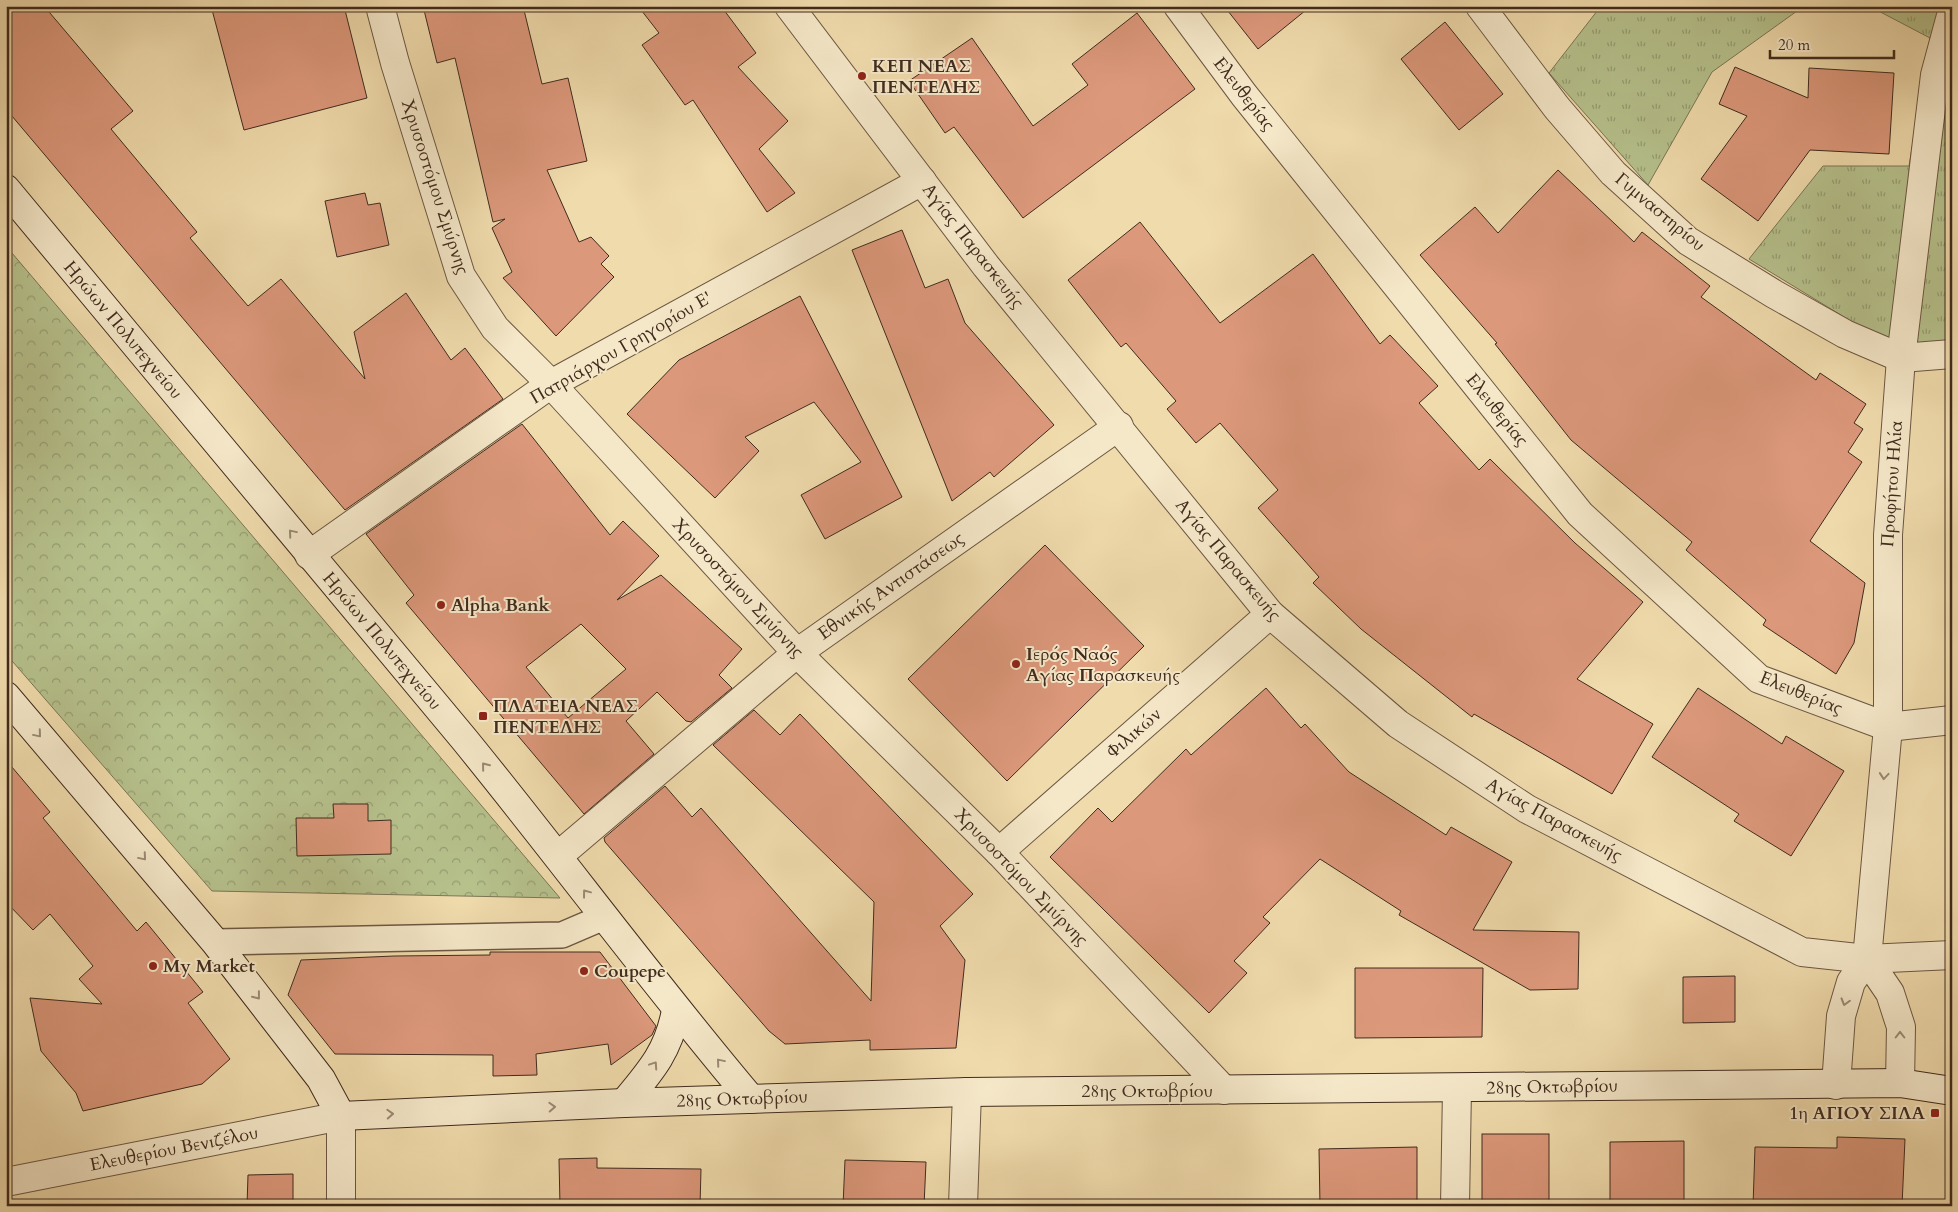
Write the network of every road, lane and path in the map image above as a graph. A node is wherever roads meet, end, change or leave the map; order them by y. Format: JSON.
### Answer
{"nodes":[{"id":1,"x":380,"y":6,"type":"edge"},
{"id":2,"x":789,"y":6,"type":"edge"},
{"id":3,"x":1178,"y":6,"type":"edge"},
{"id":4,"x":1480,"y":6,"type":"edge"},
{"id":5,"x":1952,"y":12,"type":"edge"},
{"id":6,"x":922,"y":181,"type":"junction"},
{"id":7,"x":6,"y":189,"type":"edge"},
{"id":8,"x":1952,"y":354,"type":"edge"},
{"id":9,"x":1901,"y":358,"type":"junction"},
{"id":10,"x":551,"y":384,"type":"junction"},
{"id":11,"x":1119,"y":426,"type":"junction"},
{"id":12,"x":309,"y":555,"type":"junction"},
{"id":13,"x":1270,"y":614,"type":"junction"},
{"id":14,"x":797,"y":652,"type":"junction"},
{"id":15,"x":6,"y":696,"type":"edge"},
{"id":16,"x":1952,"y":720,"type":"edge"},
{"id":17,"x":1888,"y":727,"type":"junction"},
{"id":18,"x":999,"y":852,"type":"junction"},
{"id":19,"x":558,"y":856,"type":"junction"},
{"id":20,"x":604,"y":917,"type":"junction"},
{"id":21,"x":215,"y":942,"type":"junction"},
{"id":22,"x":1952,"y":956,"type":"edge"},
{"id":23,"x":1867,"y":960,"type":"junction"},
{"id":24,"x":676,"y":1010,"type":"junction"},
{"id":25,"x":1900,"y":1083,"type":"junction"},
{"id":26,"x":1836,"y":1085,"type":"junction"},
{"id":27,"x":1457,"y":1088,"type":"junction"},
{"id":28,"x":1224,"y":1090,"type":"junction"},
{"id":29,"x":1952,"y":1091,"type":"edge"},
{"id":30,"x":967,"y":1092,"type":"junction"},
{"id":31,"x":751,"y":1099,"type":"junction"},
{"id":32,"x":624,"y":1103,"type":"junction"},
{"id":33,"x":341,"y":1116,"type":"junction"},
{"id":34,"x":6,"y":1182,"type":"edge"},
{"id":35,"x":341,"y":1206,"type":"edge"},
{"id":36,"x":963,"y":1206,"type":"edge"},
{"id":37,"x":1455,"y":1206,"type":"edge"}],
"edges":[{"from":1,"to":10,"type":"street","name":"Χρυσοστόμου Σμύρνης"},
{"from":2,"to":6,"type":"street","name":"Αγίας Παρασκευής"},
{"from":3,"to":17,"type":"street","name":"Ελευθερίας"},
{"from":4,"to":9,"type":"street","name":"Γυμναστηρίου"},
{"from":5,"to":9,"type":"street","name":"Προφήτου Ηλία"},
{"from":6,"to":10,"type":"street","name":"Πατριάρχου Γρηγορίου Ε'"},
{"from":6,"to":11,"type":"street","name":"Αγίας Παρασκευής"},
{"from":12,"to":7,"type":"street","name":"Ηρώων Πολυτεχνείου","one_way":true},
{"from":8,"to":9,"type":"street","name":"Γυμναστηρίου"},
{"from":9,"to":17,"type":"street","name":"Προφήτου Ηλία"},
{"from":10,"to":12,"type":"street","name":"Πατριάρχου Γρηγορίου Ε'"},
{"from":10,"to":14,"type":"street","name":"Χρυσοστόμου Σμύρνης"},
{"from":11,"to":13,"type":"street","name":"Αγίας Παρασκευής"},
{"from":11,"to":14,"type":"street","name":"Εθνικής Αντιστάσεως"},
{"from":19,"to":12,"type":"street","name":"Ηρώων Πολυτεχνείου","one_way":true},
{"from":13,"to":18,"type":"street","name":"Φιλικών"},
{"from":13,"to":23,"type":"street","name":"Αγίας Παρασκευής"},
{"from":14,"to":18,"type":"street","name":"Χρυσοστόμου Σμύρνης"},
{"from":14,"to":19,"type":"street","name":"Εθνικής Αντιστάσεως"},
{"from":15,"to":21,"type":"street","one_way":true},
{"from":16,"to":17,"type":"street"},
{"from":17,"to":23,"type":"street","name":"Προφήτου Ηλία","one_way":true},
{"from":18,"to":28,"type":"street","name":"Χρυσοστόμου Σμύρνης"},
{"from":20,"to":19,"type":"street","name":"Ηρώων Πολυτεχνείου","one_way":true},
{"from":20,"to":21,"type":"street"},
{"from":20,"to":24,"type":"street","name":"Ηρώων Πολυτεχνείου"},
{"from":21,"to":33,"type":"street","one_way":true},
{"from":22,"to":23,"type":"street","name":"Αγίας Παρασκευής"},
{"from":25,"to":23,"type":"street","one_way":true},
{"from":23,"to":26,"type":"street","one_way":true},
{"from":31,"to":24,"type":"street","name":"Ηρώων Πολυτεχνείου","one_way":true},
{"from":32,"to":24,"type":"street","one_way":true},
{"from":25,"to":26,"type":"street","name":"28ης Οκτωβρίου"},
{"from":25,"to":29,"type":"street","name":"28ης Οκτωβρίου"},
{"from":26,"to":27,"type":"street","name":"28ης Οκτωβρίου"},
{"from":27,"to":28,"type":"street","name":"28ης Οκτωβρίου"},
{"from":27,"to":37,"type":"street"},
{"from":28,"to":30,"type":"street","name":"28ης Οκτωβρίου"},
{"from":30,"to":31,"type":"street","name":"28ης Οκτωβρίου"},
{"from":30,"to":36,"type":"street"},
{"from":31,"to":32,"type":"street","name":"28ης Οκτωβρίου"},
{"from":33,"to":32,"type":"street","name":"28ης Οκτωβρίου","one_way":true},
{"from":33,"to":34,"type":"street","name":"Ελευθερίου Βενιζέλου"},
{"from":33,"to":35,"type":"street"}]}
